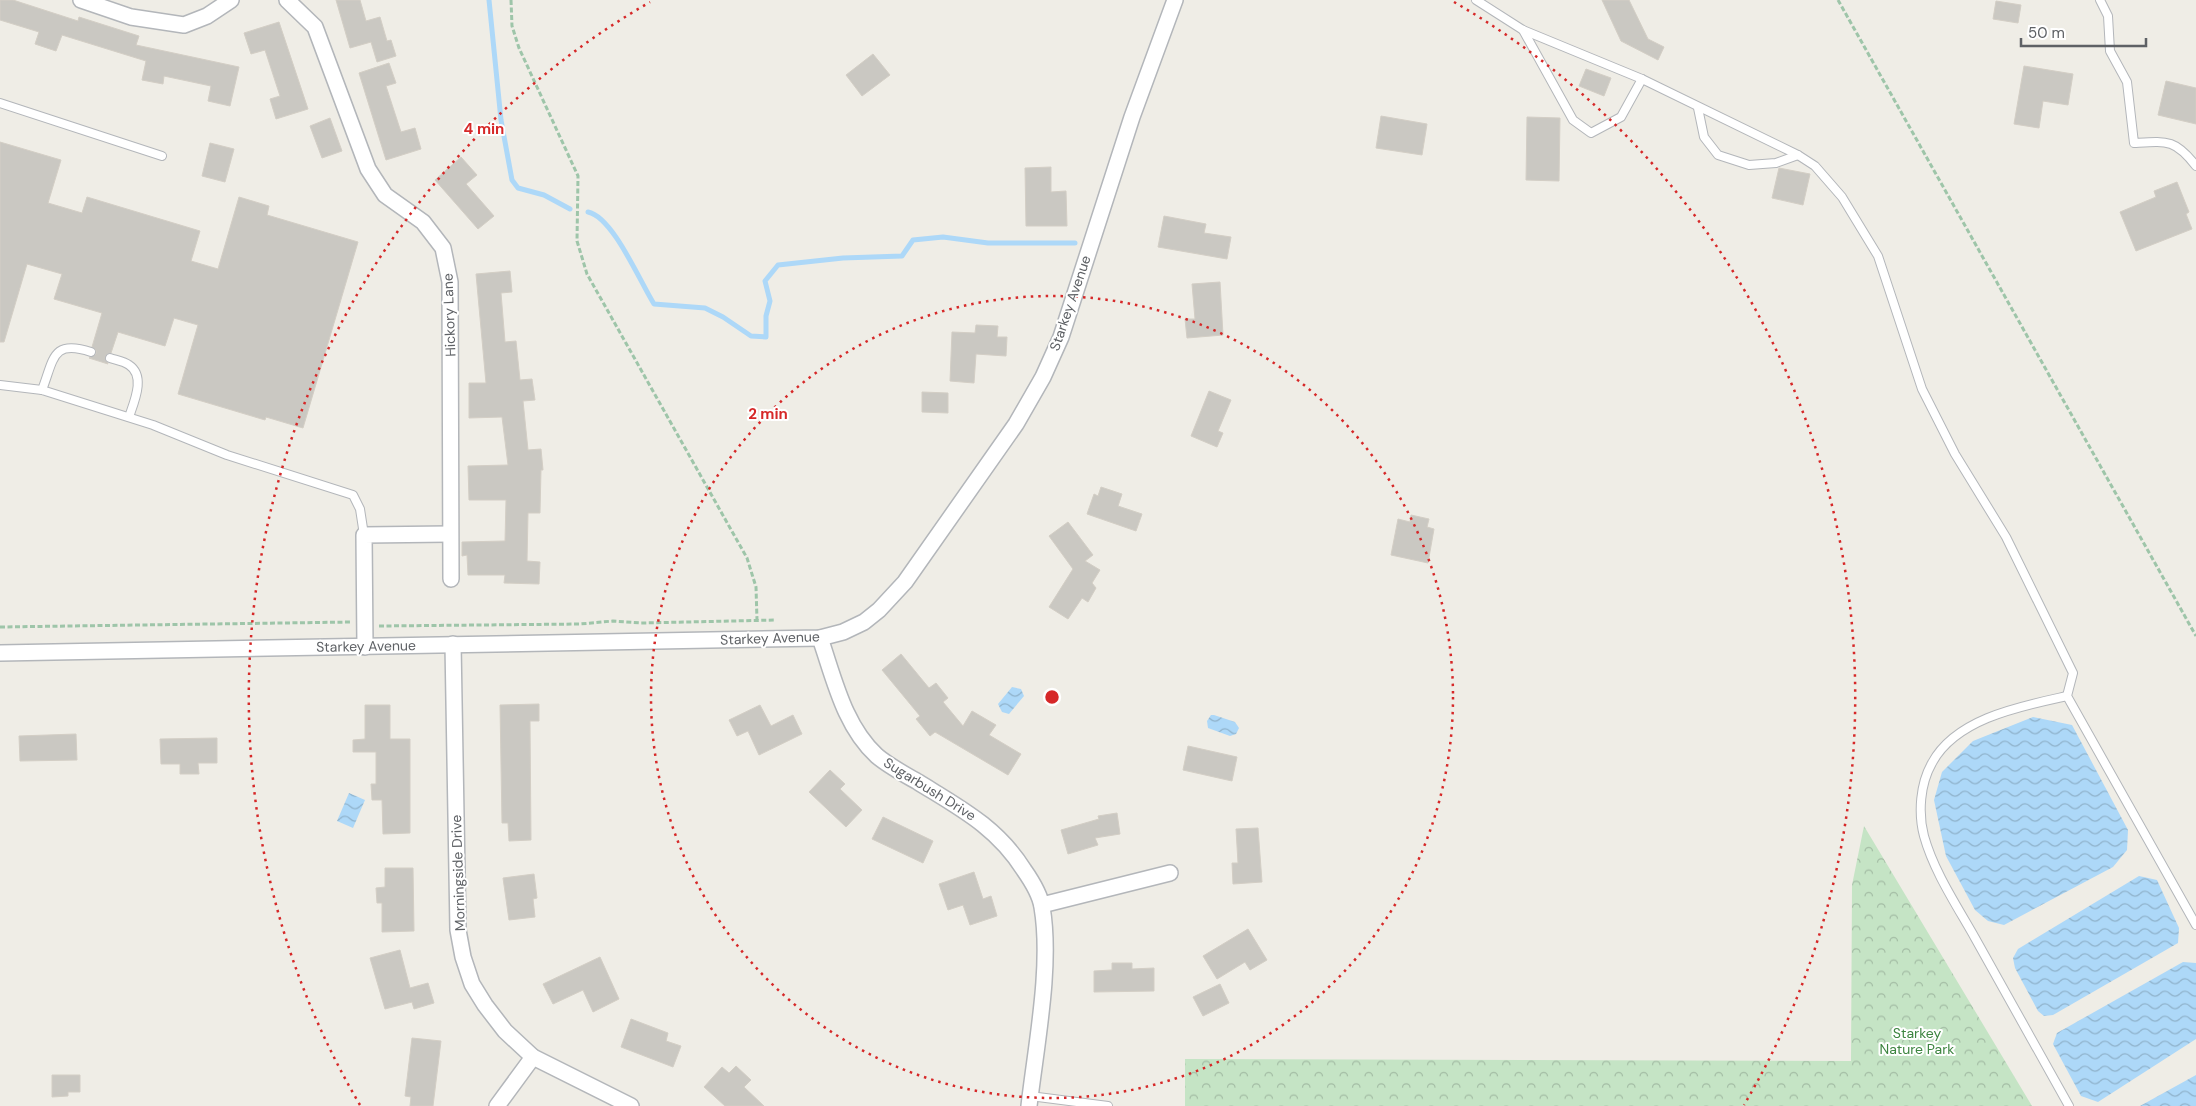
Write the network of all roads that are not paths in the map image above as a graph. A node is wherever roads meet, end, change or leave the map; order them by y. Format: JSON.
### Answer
{"nodes":[{"id":1,"x":81,"y":0,"type":"edge"},
{"id":2,"x":231,"y":0,"type":"edge"},
{"id":3,"x":286,"y":0,"type":"edge"},
{"id":4,"x":1175,"y":0,"type":"edge"},
{"id":5,"x":1476,"y":0,"type":"edge"},
{"id":6,"x":2100,"y":0,"type":"edge"},
{"id":7,"x":1523,"y":30,"type":"junction"},
{"id":8,"x":1642,"y":79,"type":"junction"},
{"id":9,"x":0,"y":103,"type":"edge"},
{"id":10,"x":1698,"y":108,"type":"junction"},
{"id":11,"x":1798,"y":155,"type":"junction"},
{"id":12,"x":162,"y":156,"type":"dead end"},
{"id":13,"x":2196,"y":166,"type":"edge"},
{"id":14,"x":91,"y":352,"type":"dead end"},
{"id":15,"x":110,"y":358,"type":"dead end"},
{"id":16,"x":0,"y":385,"type":"edge"},
{"id":17,"x":42,"y":390,"type":"junction"},
{"id":18,"x":129,"y":417,"type":"junction"},
{"id":19,"x":450,"y":534,"type":"junction"},
{"id":20,"x":364,"y":535,"type":"junction"},
{"id":21,"x":451,"y":579,"type":"dead end"},
{"id":22,"x":820,"y":638,"type":"junction"},
{"id":23,"x":453,"y":644,"type":"junction"},
{"id":24,"x":365,"y":647,"type":"junction"},
{"id":25,"x":0,"y":653,"type":"edge"},
{"id":26,"x":2067,"y":696,"type":"junction"},
{"id":27,"x":1170,"y":873,"type":"dead end"},
{"id":28,"x":1042,"y":905,"type":"junction"},
{"id":29,"x":2196,"y":925,"type":"edge"},
{"id":30,"x":533,"y":1057,"type":"junction"},
{"id":31,"x":1030,"y":1101,"type":"edge"},
{"id":32,"x":497,"y":1106,"type":"edge"},
{"id":33,"x":631,"y":1106,"type":"edge"},
{"id":34,"x":1108,"y":1106,"type":"edge"},
{"id":35,"x":2069,"y":1106,"type":"edge"}],
"edges":[{"from":1,"to":2,"type":"street"},
{"from":3,"to":19,"type":"street","name":"Hickory Lane"},
{"from":4,"to":22,"type":"street","name":"Starkey Avenue"},
{"from":5,"to":7,"type":"lane"},
{"from":6,"to":13,"type":"lane"},
{"from":7,"to":8,"type":"lane"},
{"from":7,"to":8,"type":"lane"},
{"from":8,"to":10,"type":"lane"},
{"from":9,"to":12,"type":"lane"},
{"from":10,"to":11,"type":"lane"},
{"from":10,"to":11,"type":"lane"},
{"from":11,"to":26,"type":"lane"},
{"from":14,"to":17,"type":"lane"},
{"from":15,"to":18,"type":"lane"},
{"from":16,"to":17,"type":"lane"},
{"from":17,"to":18,"type":"lane"},
{"from":18,"to":20,"type":"lane"},
{"from":19,"to":20,"type":"street"},
{"from":19,"to":21,"type":"street","name":"Hickory Lane"},
{"from":20,"to":24,"type":"street"},
{"from":22,"to":23,"type":"street","name":"Starkey Avenue"},
{"from":22,"to":28,"type":"street","name":"Sugarbush Drive"},
{"from":23,"to":24,"type":"street","name":"Starkey Avenue"},
{"from":23,"to":30,"type":"street","name":"Morningside Drive"},
{"from":24,"to":25,"type":"street","name":"Starkey Avenue"},
{"from":26,"to":29,"type":"lane"},
{"from":26,"to":35,"type":"lane"},
{"from":27,"to":28,"type":"street"},
{"from":28,"to":31,"type":"street","name":"Sugarbush Drive"},
{"from":30,"to":32,"type":"street"},
{"from":30,"to":33,"type":"street","name":"Morningside Drive"},
{"from":31,"to":34,"type":"lane"}]}
